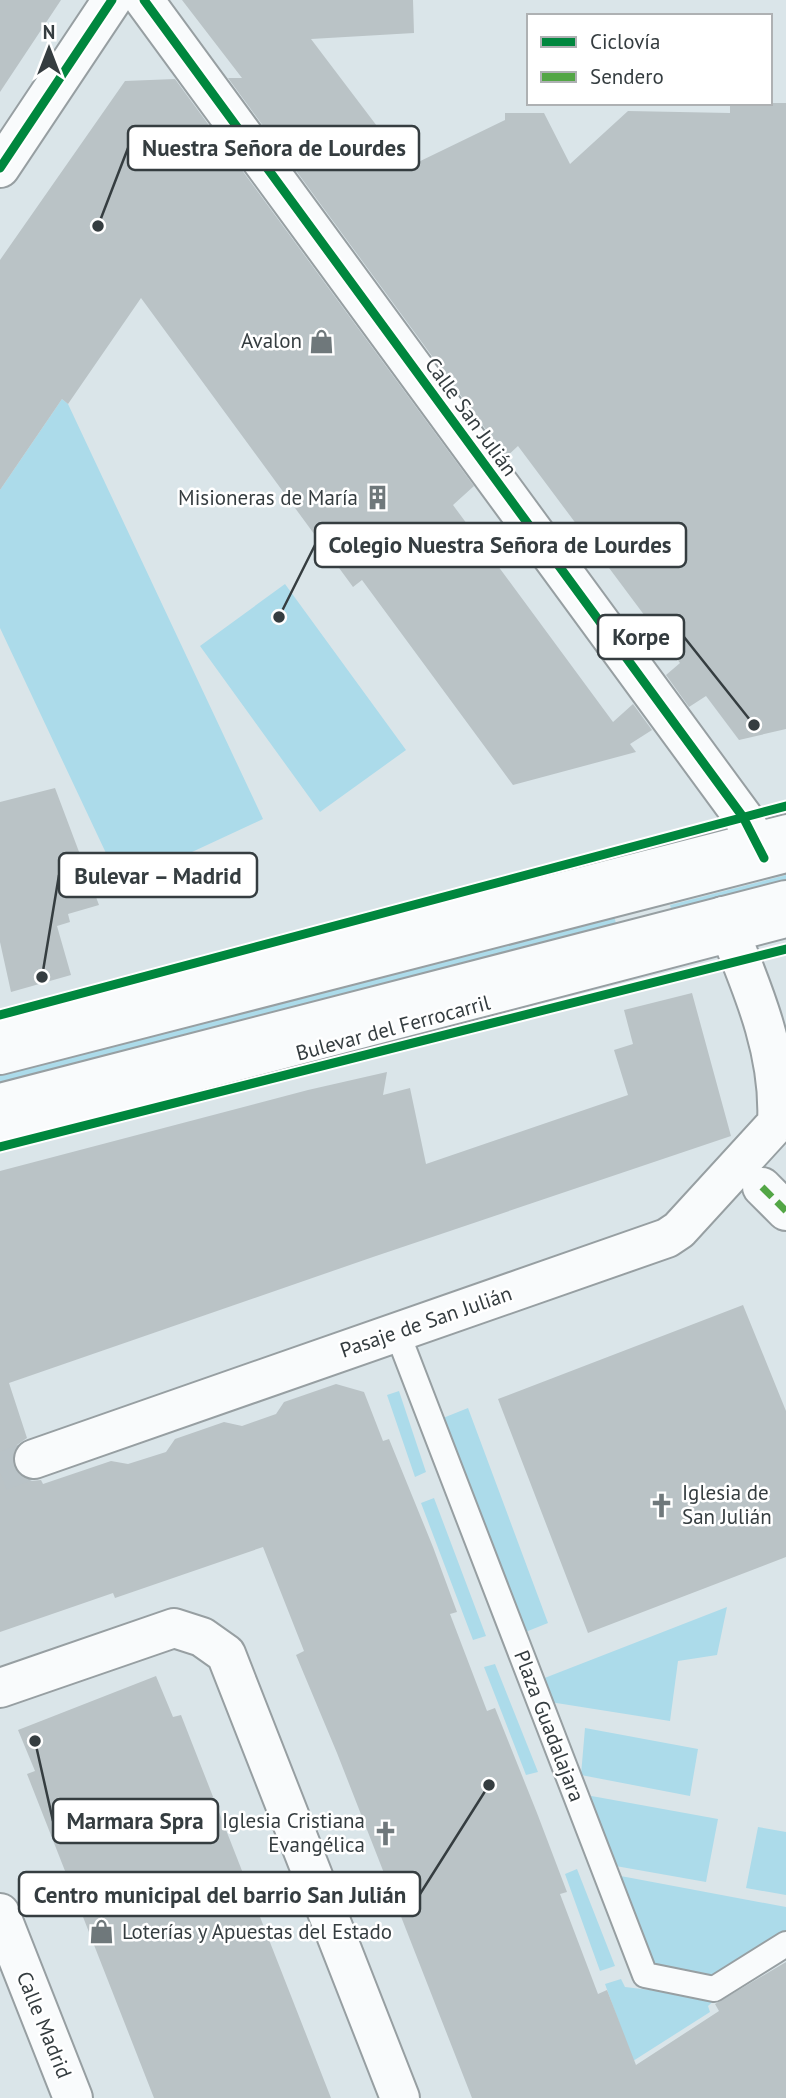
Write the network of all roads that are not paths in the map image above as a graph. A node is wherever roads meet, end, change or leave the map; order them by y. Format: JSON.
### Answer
{"nodes":[{"id":1,"x":112,"y":0,"type":"edge"},
{"id":2,"x":144,"y":0,"type":"edge"},
{"id":3,"x":0,"y":168,"type":"edge"},
{"id":4,"x":773,"y":843,"type":"edge"},
{"id":5,"x":786,"y":900,"type":"edge"},
{"id":6,"x":786,"y":925,"type":"edge"},
{"id":7,"x":728,"y":928,"type":"junction"},
{"id":8,"x":0,"y":1030,"type":"edge"},
{"id":9,"x":0,"y":1055,"type":"edge"},
{"id":10,"x":0,"y":1103,"type":"edge"},
{"id":11,"x":781,"y":1118,"type":"edge"},
{"id":12,"x":0,"y":1129,"type":"edge"},
{"id":13,"x":397,"y":1332,"type":"junction"},
{"id":14,"x":34,"y":1459,"type":"tunnel mouth"},
{"id":15,"x":0,"y":1688,"type":"edge"},
{"id":16,"x":0,"y":1913,"type":"edge"},
{"id":17,"x":786,"y":1944,"type":"edge"},
{"id":18,"x":73,"y":2098,"type":"edge"},
{"id":19,"x":400,"y":2098,"type":"edge"}],
"edges":[{"from":1,"to":3,"type":"street"},
{"from":2,"to":4,"type":"street","name":"Calle San Julián"},
{"from":4,"to":8,"type":"lane"},
{"from":4,"to":9,"type":"street"},
{"from":5,"to":7,"type":"street","name":"Bulevar del Ferrocarril"},
{"from":6,"to":7,"type":"lane","name":"Bulevar del Ferrocarril"},
{"from":7,"to":10,"type":"street","name":"Bulevar del Ferrocarril"},
{"from":7,"to":11,"type":"street"},
{"from":7,"to":12,"type":"lane","name":"Bulevar del Ferrocarril"},
{"from":11,"to":13,"type":"street","name":"Pasaje de San Julián"},
{"from":13,"to":14,"type":"street","name":"Pasaje de San Julián"},
{"from":13,"to":17,"type":"lane","name":"Plaza Guadalajara"},
{"from":15,"to":19,"type":"street"},
{"from":16,"to":18,"type":"street","name":"Calle Madrid"}]}
